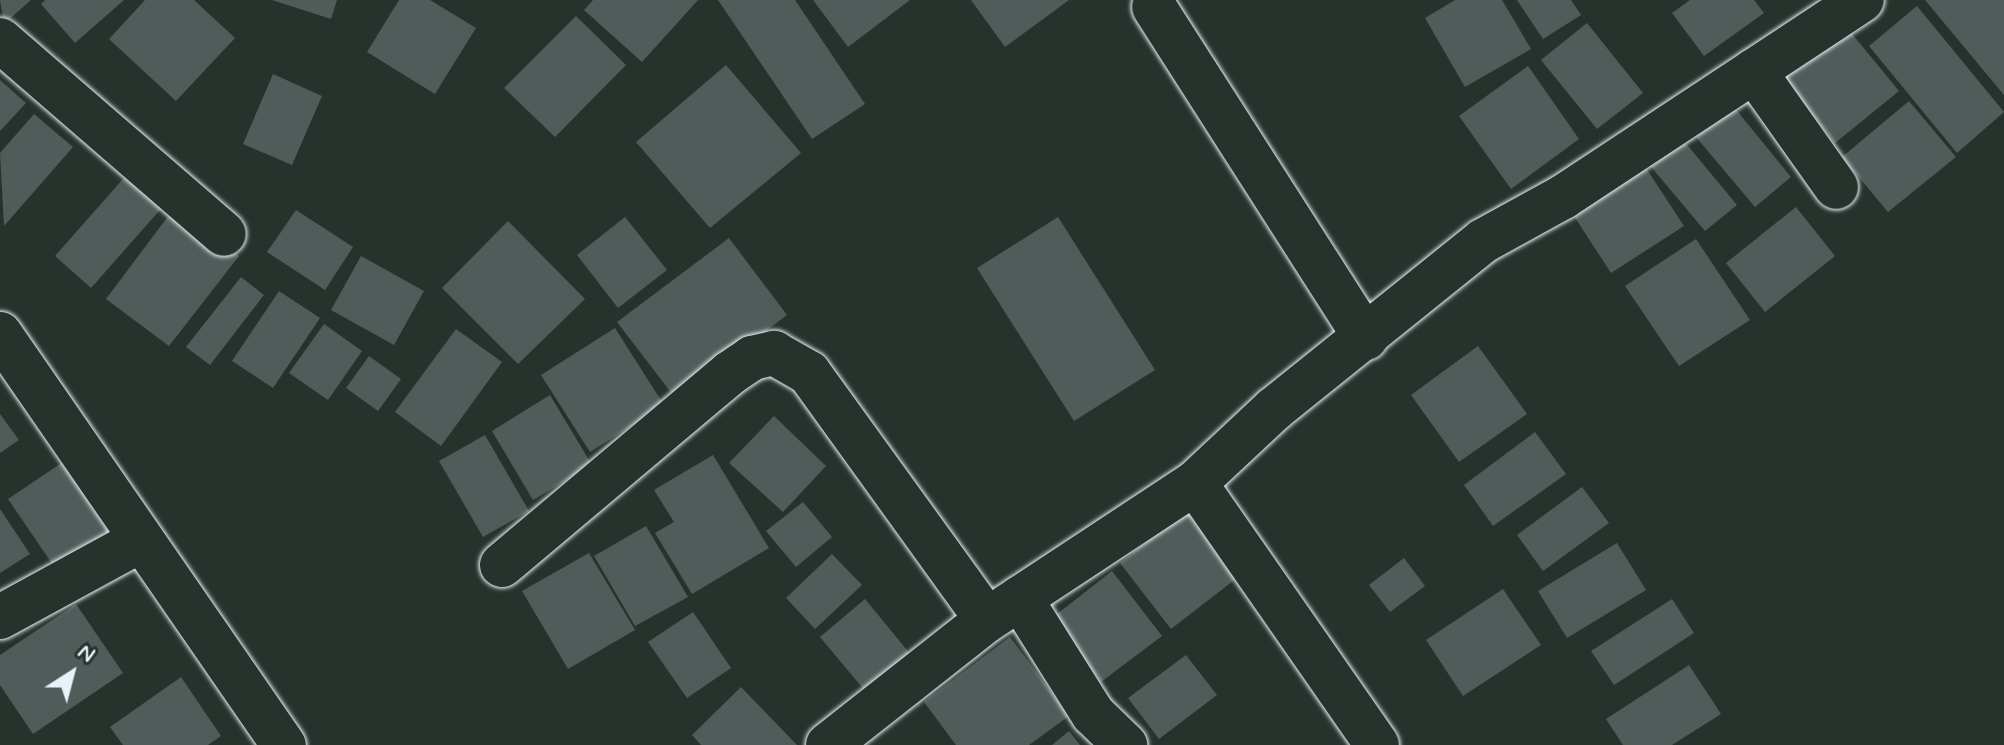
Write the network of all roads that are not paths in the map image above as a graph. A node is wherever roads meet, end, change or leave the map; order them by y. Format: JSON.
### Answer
{"nodes":[{"id":1,"x":1862,"y":0,"type":"edge"},
{"id":2,"x":1154,"y":7,"type":"dead end"},
{"id":3,"x":0,"y":40,"type":"edge"},
{"id":4,"x":1754,"y":71,"type":"junction"},
{"id":5,"x":1836,"y":187,"type":"dead end"},
{"id":6,"x":224,"y":234,"type":"dead end"},
{"id":7,"x":0,"y":334,"type":"edge"},
{"id":8,"x":1366,"y":338,"type":"junction"},
{"id":9,"x":1195,"y":483,"type":"junction"},
{"id":10,"x":141,"y":540,"type":"junction"},
{"id":11,"x":502,"y":565,"type":"dead end"},
{"id":12,"x":1004,"y":609,"type":"junction"},
{"id":13,"x":0,"y":617,"type":"edge"},
{"id":14,"x":841,"y":741,"type":"edge"},
{"id":15,"x":284,"y":745,"type":"edge"},
{"id":16,"x":1125,"y":745,"type":"edge"},
{"id":17,"x":1377,"y":745,"type":"edge"}],
"edges":[{"from":1,"to":4,"type":"street"},
{"from":2,"to":8,"type":"street"},
{"from":3,"to":6,"type":"street"},
{"from":4,"to":5,"type":"street"},
{"from":4,"to":8,"type":"street"},
{"from":7,"to":10,"type":"street"},
{"from":8,"to":9,"type":"street"},
{"from":9,"to":12,"type":"street"},
{"from":9,"to":17,"type":"street"},
{"from":10,"to":13,"type":"street"},
{"from":10,"to":15,"type":"street"},
{"from":11,"to":12,"type":"street"},
{"from":12,"to":14,"type":"street"},
{"from":12,"to":16,"type":"street"}]}
